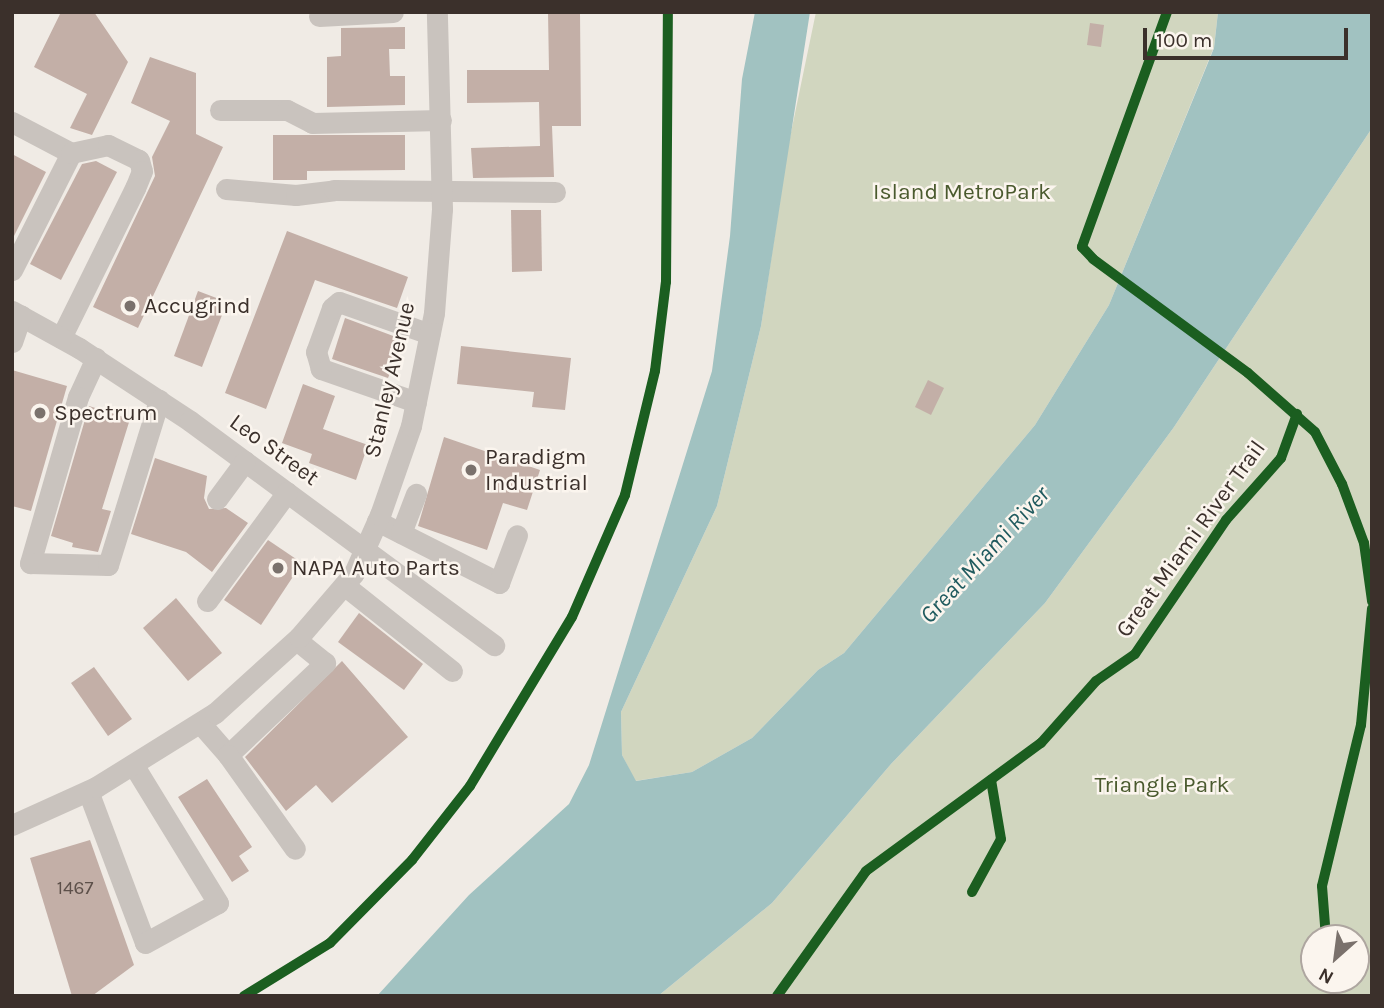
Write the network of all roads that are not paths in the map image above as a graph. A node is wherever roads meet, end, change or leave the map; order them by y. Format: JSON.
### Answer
{"nodes":[{"id":1,"x":393,"y":12,"type":"edge"},
{"id":2,"x":437,"y":12,"type":"edge"},
{"id":3,"x":319,"y":16,"type":"dead end"},
{"id":4,"x":220,"y":110,"type":"dead end"},
{"id":5,"x":441,"y":120,"type":"junction"},
{"id":6,"x":12,"y":122,"type":"edge"},
{"id":7,"x":71,"y":153,"type":"junction"},
{"id":8,"x":226,"y":189,"type":"dead end"},
{"id":9,"x":442,"y":191,"type":"junction"},
{"id":10,"x":555,"y":192,"type":"dead end"},
{"id":11,"x":12,"y":270,"type":"edge"},
{"id":12,"x":17,"y":314,"type":"edge"},
{"id":13,"x":430,"y":334,"type":"junction"},
{"id":14,"x":61,"y":338,"type":"junction"},
{"id":15,"x":12,"y":342,"type":"edge"},
{"id":16,"x":96,"y":358,"type":"junction"},
{"id":17,"x":159,"y":400,"type":"junction"},
{"id":18,"x":416,"y":402,"type":"junction"},
{"id":19,"x":245,"y":461,"type":"junction"},
{"id":20,"x":287,"y":492,"type":"junction"},
{"id":21,"x":416,"y":494,"type":"dead end"},
{"id":22,"x":217,"y":499,"type":"dead end"},
{"id":23,"x":377,"y":521,"type":"junction"},
{"id":24,"x":401,"y":533,"type":"junction"},
{"id":25,"x":517,"y":535,"type":"dead end"},
{"id":26,"x":365,"y":548,"type":"junction"},
{"id":27,"x":344,"y":585,"type":"junction"},
{"id":28,"x":207,"y":601,"type":"dead end"},
{"id":29,"x":297,"y":640,"type":"junction"},
{"id":30,"x":494,"y":645,"type":"dead end"},
{"id":31,"x":452,"y":671,"type":"dead end"},
{"id":32,"x":201,"y":723,"type":"junction"},
{"id":33,"x":228,"y":755,"type":"junction"},
{"id":34,"x":134,"y":766,"type":"junction"},
{"id":35,"x":88,"y":791,"type":"junction"},
{"id":36,"x":12,"y":825,"type":"edge"},
{"id":37,"x":295,"y":849,"type":"dead end"}],
"edges":[{"from":1,"to":3,"type":"street"},
{"from":2,"to":5,"type":"street","name":"Stanley Avenue"},
{"from":4,"to":5,"type":"street"},
{"from":5,"to":9,"type":"street","name":"Stanley Avenue"},
{"from":6,"to":7,"type":"street"},
{"from":7,"to":11,"type":"street"},
{"from":7,"to":14,"type":"street"},
{"from":8,"to":9,"type":"street"},
{"from":9,"to":10,"type":"street"},
{"from":9,"to":13,"type":"street","name":"Stanley Avenue"},
{"from":12,"to":14,"type":"street","name":"Leo Street"},
{"from":12,"to":15,"type":"street"},
{"from":13,"to":18,"type":"street","name":"Stanley Avenue"},
{"from":13,"to":18,"type":"street"},
{"from":14,"to":16,"type":"street","name":"Leo Street"},
{"from":16,"to":17,"type":"street","name":"Leo Street"},
{"from":16,"to":17,"type":"street"},
{"from":17,"to":19,"type":"street","name":"Leo Street"},
{"from":18,"to":23,"type":"street","name":"Stanley Avenue"},
{"from":19,"to":20,"type":"street","name":"Leo Street"},
{"from":19,"to":22,"type":"street"},
{"from":20,"to":26,"type":"street","name":"Leo Street"},
{"from":20,"to":28,"type":"street"},
{"from":21,"to":24,"type":"street"},
{"from":23,"to":24,"type":"street"},
{"from":23,"to":26,"type":"street","name":"Stanley Avenue"},
{"from":24,"to":25,"type":"street"},
{"from":26,"to":27,"type":"street","name":"Stanley Avenue"},
{"from":26,"to":30,"type":"street","name":"Leo Street"},
{"from":27,"to":29,"type":"street","name":"Stanley Avenue"},
{"from":27,"to":31,"type":"street"},
{"from":29,"to":32,"type":"street","name":"Stanley Avenue"},
{"from":29,"to":33,"type":"street"},
{"from":32,"to":33,"type":"street"},
{"from":32,"to":34,"type":"street","name":"Stanley Avenue"},
{"from":33,"to":37,"type":"street"},
{"from":34,"to":35,"type":"street","name":"Stanley Avenue"},
{"from":34,"to":35,"type":"street"},
{"from":35,"to":36,"type":"street","name":"Stanley Avenue"}]}
